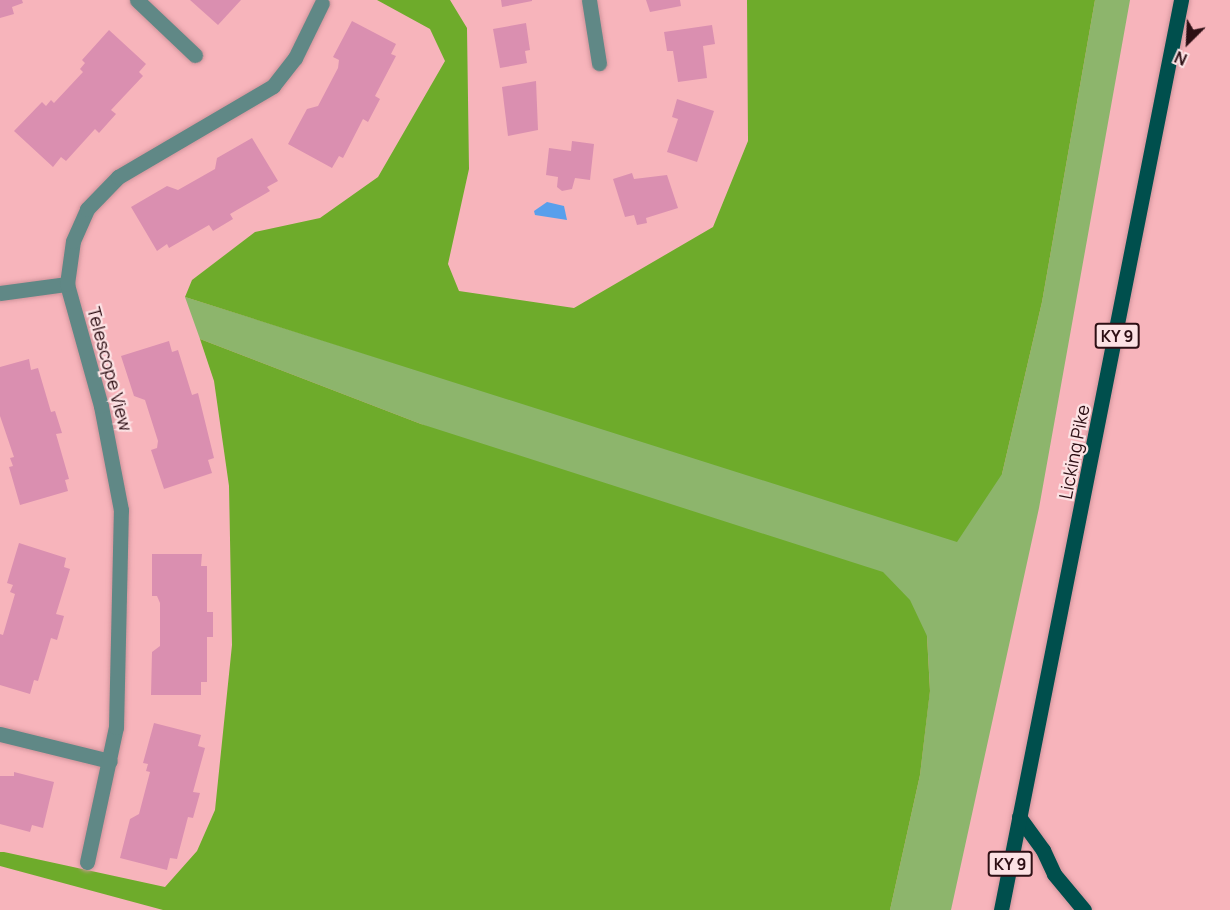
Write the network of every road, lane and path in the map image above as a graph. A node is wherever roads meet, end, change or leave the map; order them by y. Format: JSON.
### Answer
{"nodes":[{"id":1,"x":137,"y":0,"type":"edge"},
{"id":2,"x":590,"y":0,"type":"edge"},
{"id":3,"x":1181,"y":0,"type":"edge"},
{"id":4,"x":322,"y":3,"type":"dead end"},
{"id":5,"x":195,"y":55,"type":"dead end"},
{"id":6,"x":599,"y":63,"type":"dead end"},
{"id":7,"x":67,"y":284,"type":"junction"},
{"id":8,"x":0,"y":293,"type":"edge"},
{"id":9,"x":0,"y":734,"type":"edge"},
{"id":10,"x":110,"y":761,"type":"junction"},
{"id":11,"x":1019,"y":817,"type":"junction"},
{"id":12,"x":87,"y":862,"type":"dead end"},
{"id":13,"x":1001,"y":910,"type":"edge"},
{"id":14,"x":1084,"y":910,"type":"edge"}],
"edges":[{"from":1,"to":5,"type":"street"},
{"from":2,"to":6,"type":"street"},
{"from":3,"to":11,"type":"main road","name":"Licking Pike","number":"KY 9"},
{"from":4,"to":7,"type":"street","name":"Telescope View"},
{"from":7,"to":8,"type":"street"},
{"from":7,"to":10,"type":"street","name":"Telescope View"},
{"from":9,"to":10,"type":"street"},
{"from":10,"to":12,"type":"street","name":"Telescope View"},
{"from":11,"to":13,"type":"main road","name":"Licking Pike","number":"KY 9"},
{"from":11,"to":14,"type":"main road"}]}
